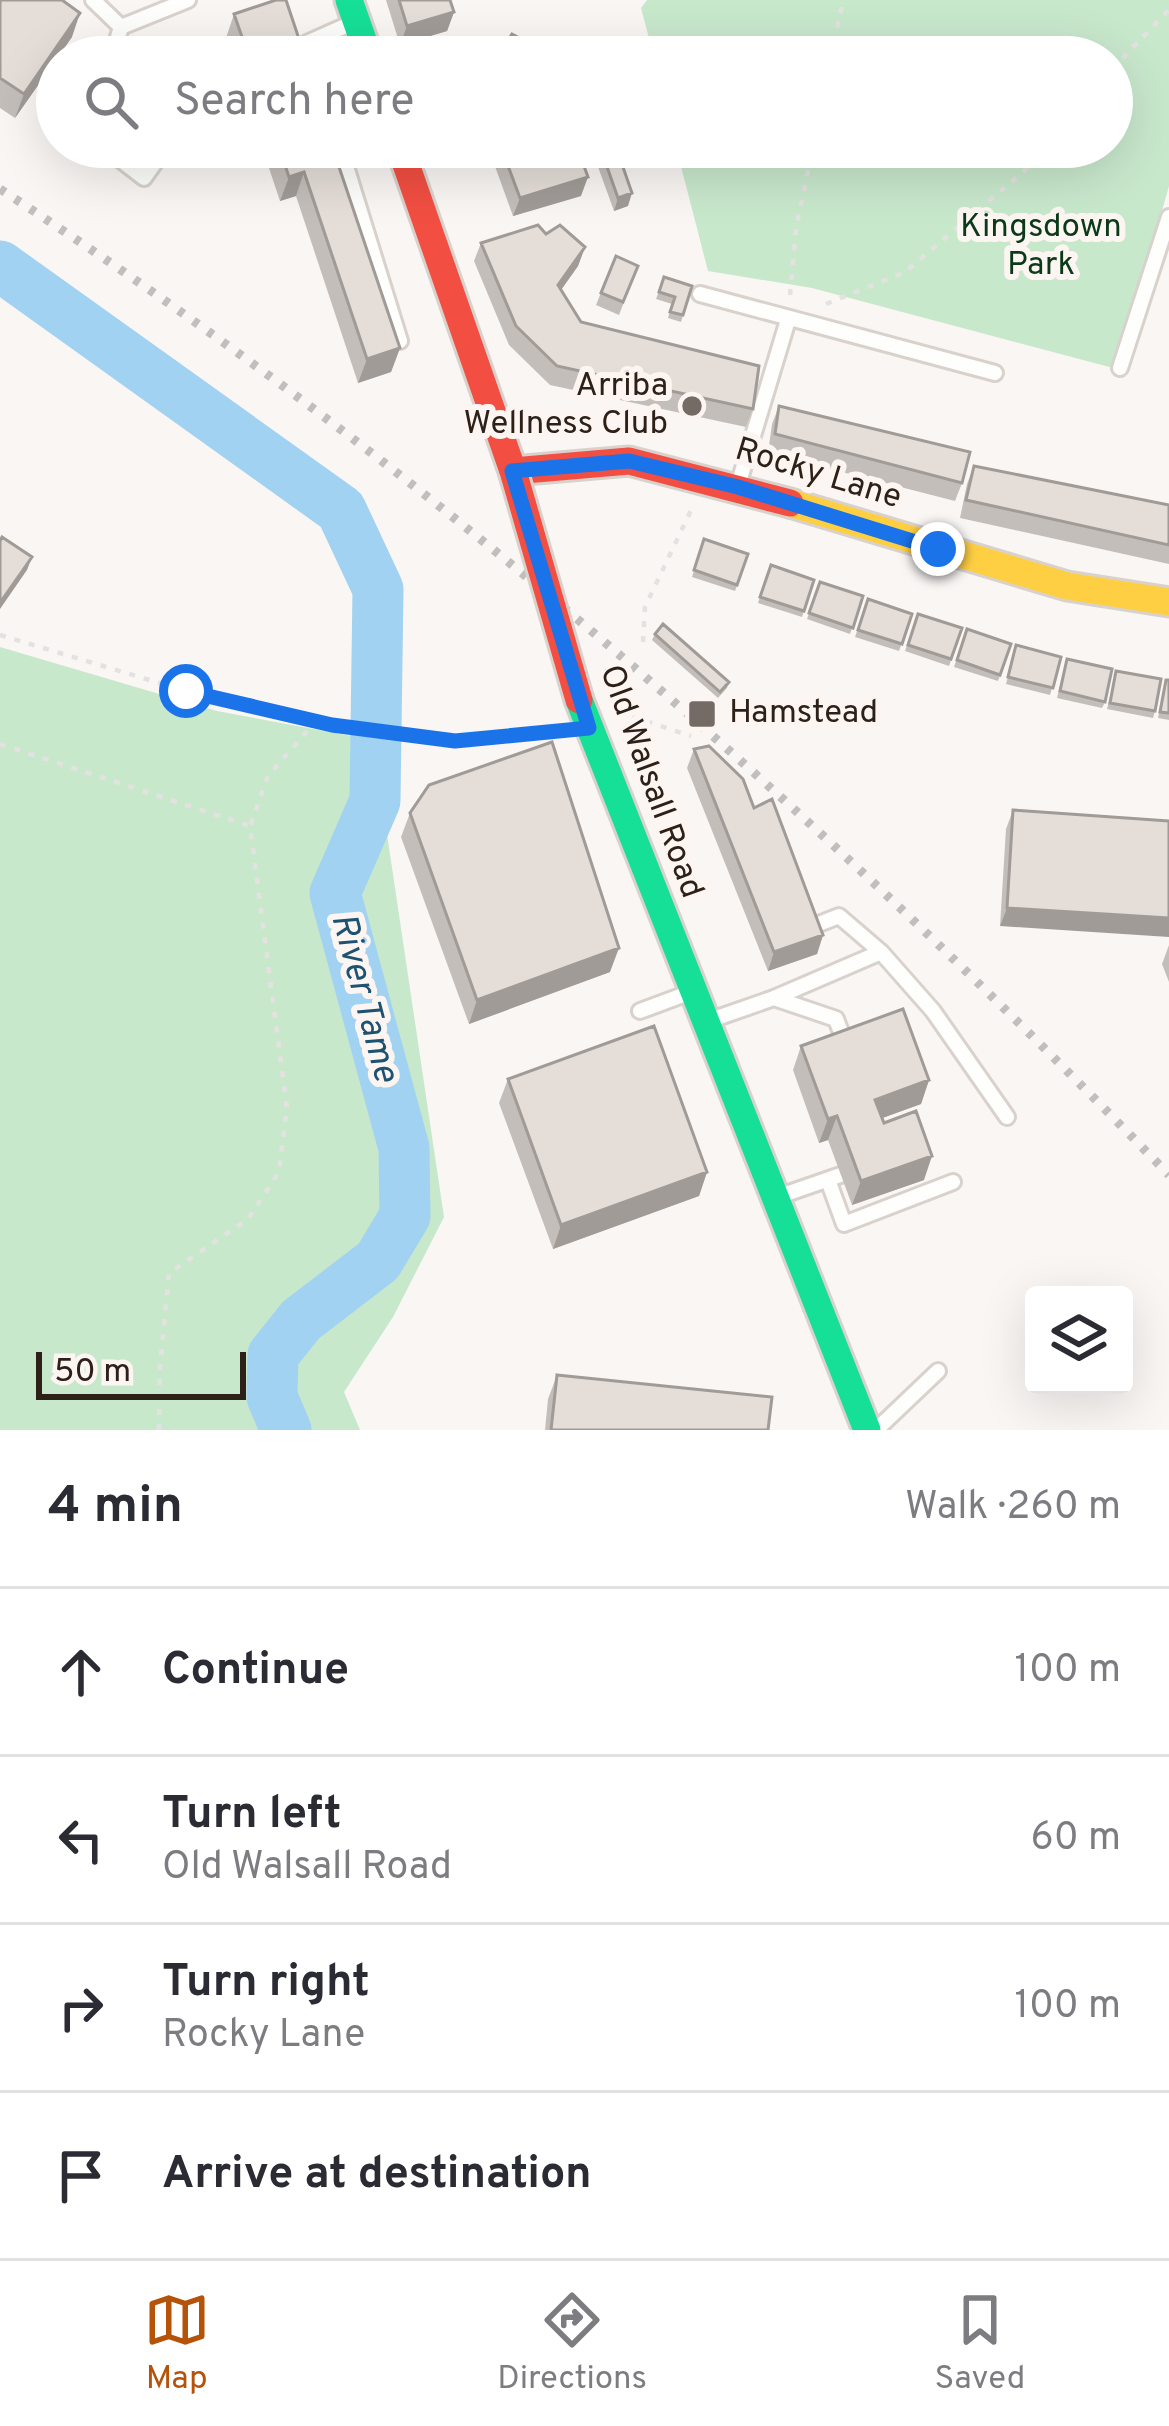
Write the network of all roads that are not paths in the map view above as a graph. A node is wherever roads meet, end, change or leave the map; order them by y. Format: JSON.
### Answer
{"nodes":[{"id":1,"x":93,"y":0,"type":"edge"},
{"id":2,"x":188,"y":0,"type":"edge"},
{"id":3,"x":353,"y":10,"type":"edge"},
{"id":4,"x":121,"y":27,"type":"junction"},
{"id":5,"x":118,"y":36,"type":"edge"},
{"id":6,"x":319,"y":36,"type":"edge"},
{"id":7,"x":346,"y":168,"type":"edge"},
{"id":8,"x":407,"y":168,"type":"edge"},
{"id":9,"x":1169,"y":217,"type":"edge"},
{"id":10,"x":700,"y":294,"type":"dead end"},
{"id":11,"x":788,"y":320,"type":"junction"},
{"id":12,"x":400,"y":341,"type":"edge"},
{"id":13,"x":1120,"y":368,"type":"dead end"},
{"id":14,"x":995,"y":373,"type":"dead end"},
{"id":15,"x":512,"y":471,"type":"junction"},
{"id":16,"x":738,"y":487,"type":"junction"},
{"id":17,"x":1169,"y":602,"type":"edge"},
{"id":18,"x":784,"y":938,"type":"edge"},
{"id":19,"x":880,"y":952,"type":"junction"},
{"id":20,"x":796,"y":969,"type":"edge"},
{"id":21,"x":803,"y":984,"type":"junction"},
{"id":22,"x":691,"y":992,"type":"junction"},
{"id":23,"x":774,"y":998,"type":"junction"},
{"id":24,"x":640,"y":1011,"type":"dead end"},
{"id":25,"x":703,"y":1022,"type":"junction"},
{"id":26,"x":851,"y":1059,"type":"edge"},
{"id":27,"x":1007,"y":1117,"type":"dead end"},
{"id":28,"x":868,"y":1166,"type":"edge"},
{"id":29,"x":828,"y":1180,"type":"junction"},
{"id":30,"x":953,"y":1182,"type":"dead end"},
{"id":31,"x":773,"y":1199,"type":"junction"},
{"id":32,"x":938,"y":1371,"type":"dead end"},
{"id":33,"x":871,"y":1430,"type":"edge"}],
"edges":[{"from":1,"to":4,"type":"lane"},
{"from":2,"to":4,"type":"lane"},
{"from":3,"to":6,"type":"lane"},
{"from":4,"to":5,"type":"lane"},
{"from":7,"to":12,"type":"lane"},
{"from":8,"to":15,"type":"main road","name":"Old Walsall Road"},
{"from":9,"to":13,"type":"lane"},
{"from":10,"to":11,"type":"lane"},
{"from":11,"to":14,"type":"lane"},
{"from":11,"to":16,"type":"lane"},
{"from":15,"to":16,"type":"main road","name":"Rocky Lane"},
{"from":15,"to":22,"type":"main road","name":"Old Walsall Road","bridge":true},
{"from":16,"to":17,"type":"main road","name":"Rocky Lane"},
{"from":18,"to":19,"type":"lane"},
{"from":19,"to":21,"type":"lane"},
{"from":19,"to":27,"type":"lane"},
{"from":20,"to":21,"type":"lane"},
{"from":21,"to":23,"type":"lane"},
{"from":22,"to":24,"type":"lane"},
{"from":22,"to":25,"type":"main road","name":"Old Walsall Road"},
{"from":23,"to":25,"type":"lane"},
{"from":23,"to":26,"type":"lane"},
{"from":25,"to":31,"type":"main road","name":"Old Walsall Road"},
{"from":28,"to":29,"type":"lane"},
{"from":29,"to":30,"type":"lane"},
{"from":29,"to":31,"type":"lane"},
{"from":31,"to":33,"type":"main road","name":"Old Walsall Road"},
{"from":32,"to":33,"type":"lane"}]}
